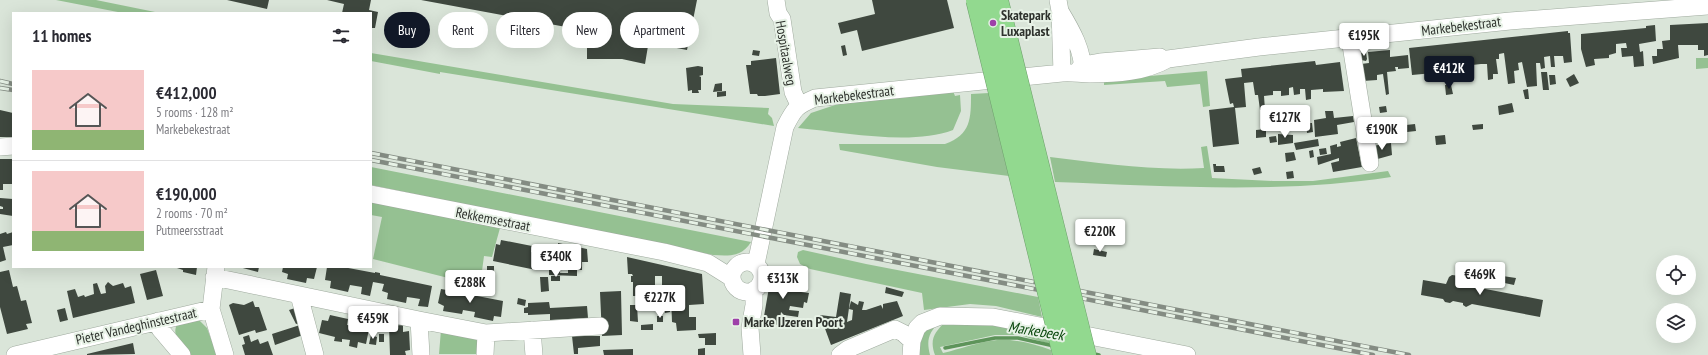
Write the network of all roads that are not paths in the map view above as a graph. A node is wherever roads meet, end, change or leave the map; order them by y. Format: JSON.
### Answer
{"nodes":[{"id":1,"x":776,"y":0,"type":"edge"},
{"id":2,"x":977,"y":0,"type":"edge"},
{"id":3,"x":997,"y":0,"type":"edge"},
{"id":4,"x":1059,"y":5,"type":"edge"},
{"id":5,"x":1708,"y":6,"type":"edge"},
{"id":6,"x":1350,"y":39,"type":"junction"},
{"id":7,"x":1076,"y":71,"type":"junction"},
{"id":8,"x":799,"y":105,"type":"junction"},
{"id":9,"x":12,"y":146,"type":"edge"},
{"id":10,"x":0,"y":147,"type":"edge"},
{"id":11,"x":1370,"y":163,"type":"dead end"},
{"id":12,"x":372,"y":194,"type":"edge"},
{"id":13,"x":756,"y":264,"type":"junction"},
{"id":14,"x":215,"y":272,"type":"edge"},
{"id":15,"x":734,"y":272,"type":"junction"},
{"id":16,"x":749,"y":291,"type":"junction"},
{"id":17,"x":299,"y":295,"type":"junction"},
{"id":18,"x":211,"y":309,"type":"junction"},
{"id":19,"x":419,"y":320,"type":"junction"},
{"id":20,"x":158,"y":321,"type":"junction"},
{"id":21,"x":600,"y":326,"type":"dead end"},
{"id":22,"x":532,"y":330,"type":"junction"},
{"id":23,"x":486,"y":333,"type":"junction"},
{"id":24,"x":912,"y":348,"type":"edge"},
{"id":25,"x":15,"y":355,"type":"edge"},
{"id":26,"x":182,"y":355,"type":"edge"},
{"id":27,"x":225,"y":355,"type":"edge"},
{"id":28,"x":315,"y":355,"type":"edge"},
{"id":29,"x":421,"y":355,"type":"edge"},
{"id":30,"x":485,"y":355,"type":"edge"},
{"id":31,"x":534,"y":355,"type":"edge"},
{"id":32,"x":752,"y":355,"type":"edge"},
{"id":33,"x":840,"y":355,"type":"edge"},
{"id":34,"x":1064,"y":355,"type":"edge"},
{"id":35,"x":1085,"y":355,"type":"edge"},
{"id":36,"x":1187,"y":355,"type":"edge"}],
"edges":[{"from":1,"to":8,"type":"street","name":"Hospitaalweg"},
{"from":2,"to":34,"type":"highway","bridge":true},
{"from":3,"to":35,"type":"highway","bridge":true},
{"from":4,"to":7,"type":"street"},
{"from":5,"to":6,"type":"street","name":"Markebekestraat"},
{"from":6,"to":7,"type":"street","name":"Markebekestraat"},
{"from":6,"to":11,"type":"street"},
{"from":7,"to":8,"type":"street","name":"Markebekestraat"},
{"from":8,"to":13,"type":"street","name":"Markebekestraat"},
{"from":9,"to":10,"type":"street"},
{"from":12,"to":15,"type":"street","name":"Rekkemsestraat"},
{"from":13,"to":15,"type":"street"},
{"from":13,"to":16,"type":"street"},
{"from":14,"to":17,"type":"street"},
{"from":14,"to":18,"type":"street"},
{"from":15,"to":16,"type":"street"},
{"from":16,"to":32,"type":"street"},
{"from":17,"to":19,"type":"street"},
{"from":17,"to":28,"type":"street"},
{"from":18,"to":20,"type":"street","name":"Pieter Vandeghinstestraat"},
{"from":18,"to":27,"type":"street"},
{"from":19,"to":23,"type":"street"},
{"from":19,"to":29,"type":"street"},
{"from":20,"to":25,"type":"street","name":"Pieter Vandeghinstestraat"},
{"from":20,"to":26,"type":"street"},
{"from":21,"to":22,"type":"street"},
{"from":22,"to":23,"type":"street"},
{"from":22,"to":31,"type":"street"},
{"from":23,"to":30,"type":"street"},
{"from":24,"to":33,"type":"street"},
{"from":24,"to":36,"type":"street"}]}
